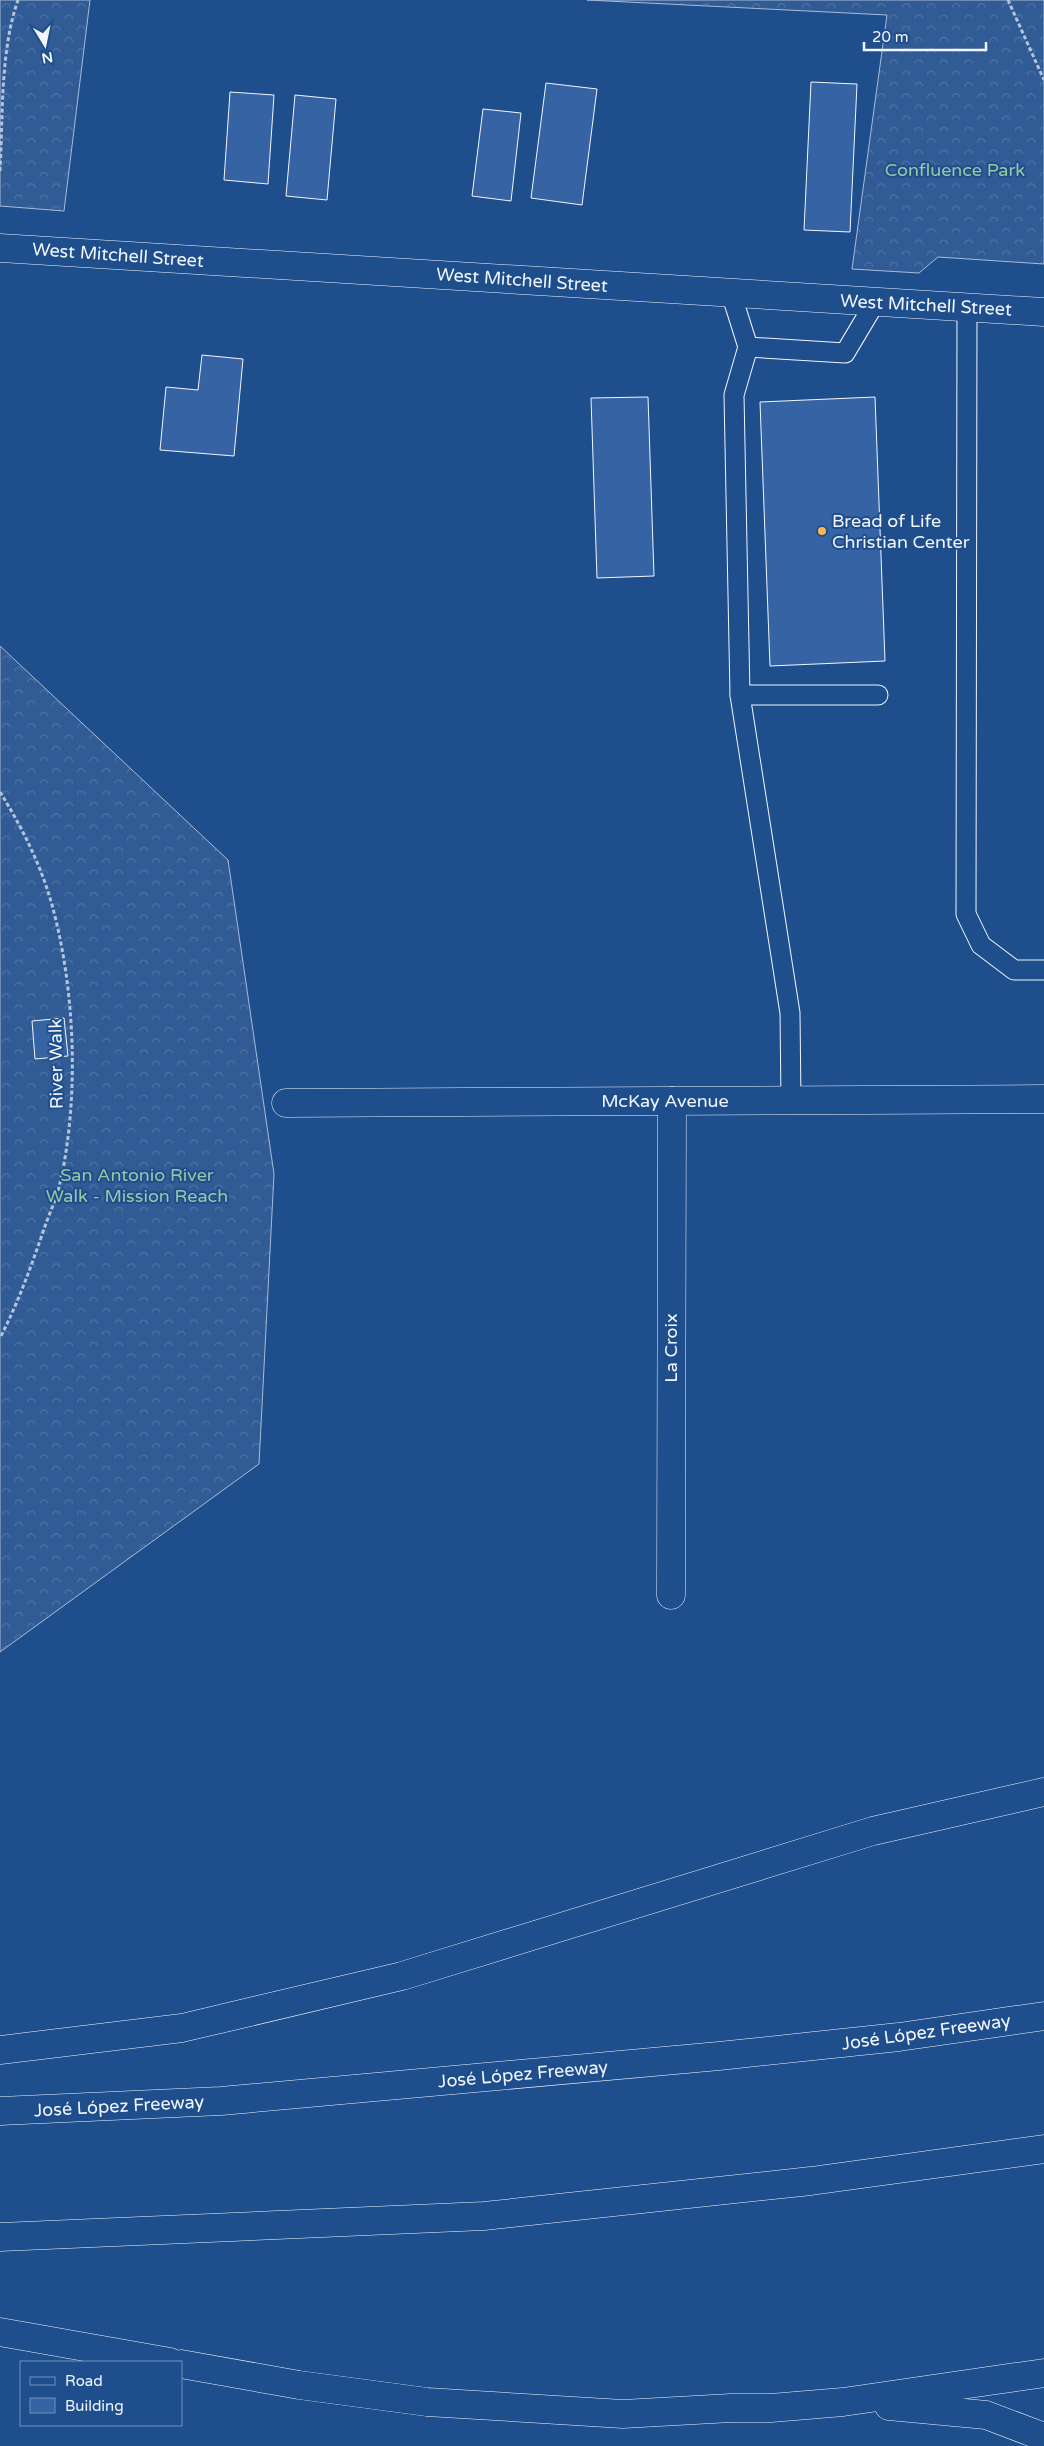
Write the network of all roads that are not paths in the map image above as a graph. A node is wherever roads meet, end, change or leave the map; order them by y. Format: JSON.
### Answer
{"nodes":[{"id":1,"x":0,"y":248,"type":"edge"},
{"id":2,"x":731,"y":293,"type":"junction"},
{"id":3,"x":876,"y":301,"type":"junction"},
{"id":4,"x":967,"y":307,"type":"junction"},
{"id":5,"x":1044,"y":312,"type":"edge"},
{"id":6,"x":748,"y":347,"type":"junction"},
{"id":7,"x":740,"y":695,"type":"junction"},
{"id":8,"x":878,"y":695,"type":"dead end"},
{"id":9,"x":1044,"y":970,"type":"edge"},
{"id":10,"x":1044,"y":1099,"type":"edge"},
{"id":11,"x":672,"y":1101,"type":"junction"},
{"id":12,"x":791,"y":1101,"type":"junction"},
{"id":13,"x":286,"y":1103,"type":"dead end"},
{"id":14,"x":671,"y":1595,"type":"dead end"},
{"id":15,"x":1044,"y":1792,"type":"edge"},
{"id":16,"x":1044,"y":2016,"type":"edge"},
{"id":17,"x":0,"y":2050,"type":"edge"},
{"id":18,"x":0,"y":2111,"type":"edge"},
{"id":19,"x":1044,"y":2149,"type":"edge"},
{"id":20,"x":0,"y":2237,"type":"edge"},
{"id":21,"x":0,"y":2332,"type":"edge"},
{"id":22,"x":164,"y":2361,"type":"edge"},
{"id":23,"x":182,"y":2364,"type":"edge"},
{"id":24,"x":1044,"y":2373,"type":"edge"},
{"id":25,"x":843,"y":2402,"type":"junction"},
{"id":26,"x":1044,"y":2437,"type":"edge"}],
"edges":[{"from":1,"to":2,"type":"main road","name":"West Mitchell Street"},
{"from":2,"to":3,"type":"main road","name":"West Mitchell Street"},
{"from":2,"to":6,"type":"lane"},
{"from":3,"to":4,"type":"main road","name":"West Mitchell Street"},
{"from":3,"to":6,"type":"lane"},
{"from":4,"to":5,"type":"main road","name":"West Mitchell Street"},
{"from":4,"to":9,"type":"lane"},
{"from":6,"to":7,"type":"lane"},
{"from":7,"to":8,"type":"lane"},
{"from":7,"to":12,"type":"lane"},
{"from":10,"to":12,"type":"main road","name":"McKay Avenue"},
{"from":11,"to":12,"type":"main road","name":"McKay Avenue"},
{"from":11,"to":13,"type":"main road","name":"McKay Avenue"},
{"from":11,"to":14,"type":"main road","name":"La Croix"},
{"from":15,"to":17,"type":"main road"},
{"from":16,"to":18,"type":"main road","name":"José López Freeway"},
{"from":19,"to":20,"type":"main road"},
{"from":21,"to":22,"type":"main road"},
{"from":23,"to":25,"type":"main road"},
{"from":24,"to":25,"type":"main road"},
{"from":25,"to":26,"type":"main road"}]}
